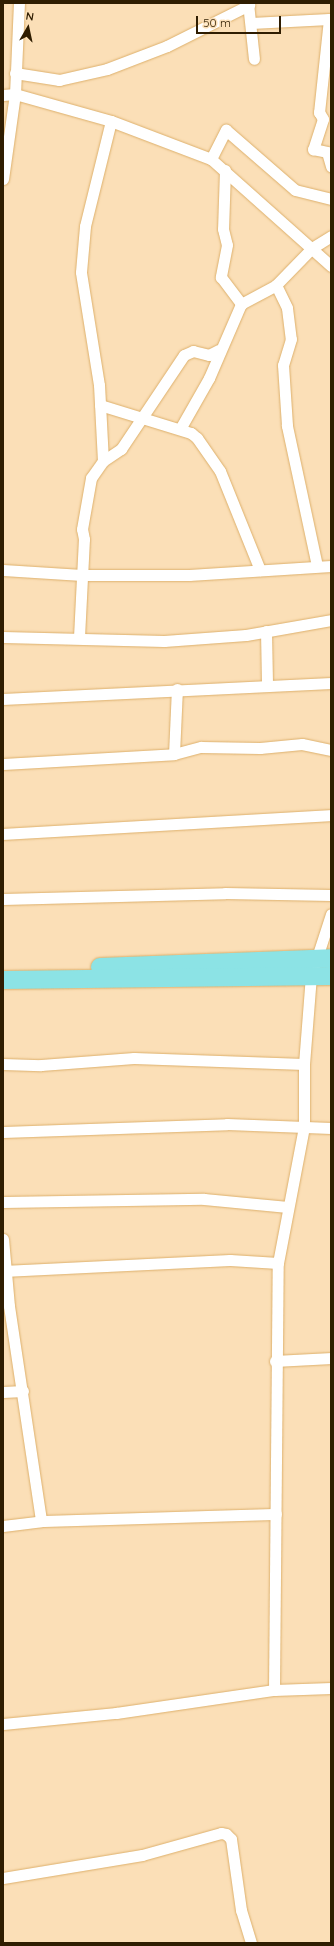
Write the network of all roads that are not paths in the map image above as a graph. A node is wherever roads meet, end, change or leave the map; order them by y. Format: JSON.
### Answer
{"nodes":[{"id":1,"x":19,"y":3,"type":"edge"},
{"id":2,"x":249,"y":4,"type":"edge"},
{"id":3,"x":251,"y":23,"type":"junction"},
{"id":4,"x":254,"y":59,"type":"dead end"},
{"id":5,"x":15,"y":73,"type":"junction"},
{"id":6,"x":15,"y":94,"type":"junction"},
{"id":7,"x":3,"y":95,"type":"edge"},
{"id":8,"x":111,"y":121,"type":"junction"},
{"id":9,"x":211,"y":160,"type":"junction"},
{"id":10,"x":331,"y":166,"type":"edge"},
{"id":11,"x":225,"y":170,"type":"junction"},
{"id":12,"x":3,"y":179,"type":"edge"},
{"id":13,"x":331,"y":199,"type":"edge"},
{"id":14,"x":331,"y":236,"type":"edge"},
{"id":15,"x":312,"y":248,"type":"junction"},
{"id":16,"x":331,"y":266,"type":"edge"},
{"id":17,"x":276,"y":285,"type":"junction"},
{"id":18,"x":241,"y":304,"type":"junction"},
{"id":19,"x":219,"y":350,"type":"junction"},
{"id":20,"x":100,"y":404,"type":"junction"},
{"id":21,"x":144,"y":418,"type":"junction"},
{"id":22,"x":180,"y":429,"type":"junction"},
{"id":23,"x":102,"y":461,"type":"junction"},
{"id":24,"x":317,"y":566,"type":"junction"},
{"id":25,"x":331,"y":566,"type":"edge"},
{"id":26,"x":3,"y":570,"type":"edge"},
{"id":27,"x":260,"y":570,"type":"junction"},
{"id":28,"x":82,"y":575,"type":"junction"},
{"id":29,"x":331,"y":620,"type":"edge"},
{"id":30,"x":266,"y":631,"type":"junction"},
{"id":31,"x":3,"y":637,"type":"edge"},
{"id":32,"x":79,"y":637,"type":"junction"},
{"id":33,"x":331,"y":683,"type":"edge"},
{"id":34,"x":267,"y":685,"type":"junction"},
{"id":35,"x":177,"y":689,"type":"junction"},
{"id":36,"x":3,"y":699,"type":"edge"},
{"id":37,"x":331,"y":750,"type":"edge"},
{"id":38,"x":174,"y":754,"type":"junction"},
{"id":39,"x":3,"y":764,"type":"edge"},
{"id":40,"x":331,"y":815,"type":"edge"},
{"id":41,"x":3,"y":834,"type":"edge"},
{"id":42,"x":331,"y":895,"type":"edge"},
{"id":43,"x":3,"y":899,"type":"edge"},
{"id":44,"x":331,"y":914,"type":"edge"},
{"id":45,"x":323,"y":958,"type":"edge"},
{"id":46,"x":3,"y":969,"type":"edge"},
{"id":47,"x":311,"y":976,"type":"junction"},
{"id":48,"x":331,"y":976,"type":"edge"},
{"id":49,"x":3,"y":980,"type":"edge"},
{"id":50,"x":3,"y":1064,"type":"edge"},
{"id":51,"x":304,"y":1064,"type":"junction"},
{"id":52,"x":304,"y":1127,"type":"junction"},
{"id":53,"x":331,"y":1128,"type":"edge"},
{"id":54,"x":3,"y":1132,"type":"edge"},
{"id":55,"x":3,"y":1202,"type":"edge"},
{"id":56,"x":288,"y":1208,"type":"junction"},
{"id":57,"x":3,"y":1239,"type":"edge"},
{"id":58,"x":278,"y":1263,"type":"junction"},
{"id":59,"x":4,"y":1271,"type":"edge"},
{"id":60,"x":331,"y":1358,"type":"edge"},
{"id":61,"x":275,"y":1361,"type":"junction"},
{"id":62,"x":23,"y":1391,"type":"junction"},
{"id":63,"x":3,"y":1392,"type":"edge"},
{"id":64,"x":276,"y":1514,"type":"junction"},
{"id":65,"x":41,"y":1521,"type":"junction"},
{"id":66,"x":3,"y":1526,"type":"edge"},
{"id":67,"x":331,"y":1688,"type":"edge"},
{"id":68,"x":274,"y":1690,"type":"junction"},
{"id":69,"x":3,"y":1724,"type":"edge"},
{"id":70,"x":3,"y":1878,"type":"edge"},
{"id":71,"x":251,"y":1943,"type":"edge"}],
"edges":[{"from":1,"to":5,"type":"street"},
{"from":2,"to":3,"type":"street"},
{"from":2,"to":5,"type":"street"},
{"from":3,"to":4,"type":"street"},
{"from":3,"to":10,"type":"street"},
{"from":5,"to":6,"type":"street"},
{"from":6,"to":7,"type":"street"},
{"from":6,"to":8,"type":"street"},
{"from":6,"to":12,"type":"street"},
{"from":8,"to":9,"type":"street"},
{"from":8,"to":20,"type":"street"},
{"from":9,"to":11,"type":"street"},
{"from":9,"to":13,"type":"street"},
{"from":11,"to":15,"type":"street"},
{"from":11,"to":18,"type":"street"},
{"from":14,"to":15,"type":"street"},
{"from":15,"to":16,"type":"street"},
{"from":15,"to":17,"type":"street"},
{"from":17,"to":18,"type":"street"},
{"from":17,"to":24,"type":"street"},
{"from":18,"to":19,"type":"street"},
{"from":19,"to":21,"type":"street"},
{"from":19,"to":22,"type":"street"},
{"from":20,"to":21,"type":"street"},
{"from":20,"to":23,"type":"street"},
{"from":21,"to":22,"type":"street"},
{"from":21,"to":23,"type":"street"},
{"from":22,"to":27,"type":"street"},
{"from":23,"to":28,"type":"street"},
{"from":24,"to":25,"type":"street"},
{"from":24,"to":27,"type":"street"},
{"from":26,"to":28,"type":"street"},
{"from":27,"to":28,"type":"street"},
{"from":28,"to":32,"type":"street"},
{"from":29,"to":30,"type":"street"},
{"from":30,"to":32,"type":"street"},
{"from":30,"to":34,"type":"street"},
{"from":31,"to":32,"type":"street"},
{"from":33,"to":34,"type":"street"},
{"from":34,"to":35,"type":"street"},
{"from":35,"to":36,"type":"street"},
{"from":35,"to":38,"type":"street"},
{"from":37,"to":38,"type":"street"},
{"from":38,"to":39,"type":"street"},
{"from":40,"to":41,"type":"street"},
{"from":42,"to":43,"type":"street"},
{"from":44,"to":45,"type":"street"},
{"from":45,"to":46,"type":"main road"},
{"from":45,"to":47,"type":"street"},
{"from":47,"to":48,"type":"main road"},
{"from":47,"to":49,"type":"main road"},
{"from":47,"to":51,"type":"street"},
{"from":50,"to":51,"type":"street"},
{"from":51,"to":52,"type":"street"},
{"from":52,"to":53,"type":"street"},
{"from":52,"to":54,"type":"street"},
{"from":52,"to":56,"type":"street"},
{"from":55,"to":56,"type":"street"},
{"from":56,"to":58,"type":"street"},
{"from":57,"to":59,"type":"street"},
{"from":58,"to":59,"type":"street"},
{"from":58,"to":61,"type":"street"},
{"from":59,"to":62,"type":"street"},
{"from":60,"to":61,"type":"street"},
{"from":61,"to":64,"type":"street"},
{"from":62,"to":63,"type":"street"},
{"from":62,"to":65,"type":"street"},
{"from":64,"to":65,"type":"street"},
{"from":64,"to":68,"type":"street"},
{"from":65,"to":66,"type":"street"},
{"from":67,"to":68,"type":"street"},
{"from":68,"to":69,"type":"street"},
{"from":70,"to":71,"type":"street"}]}
